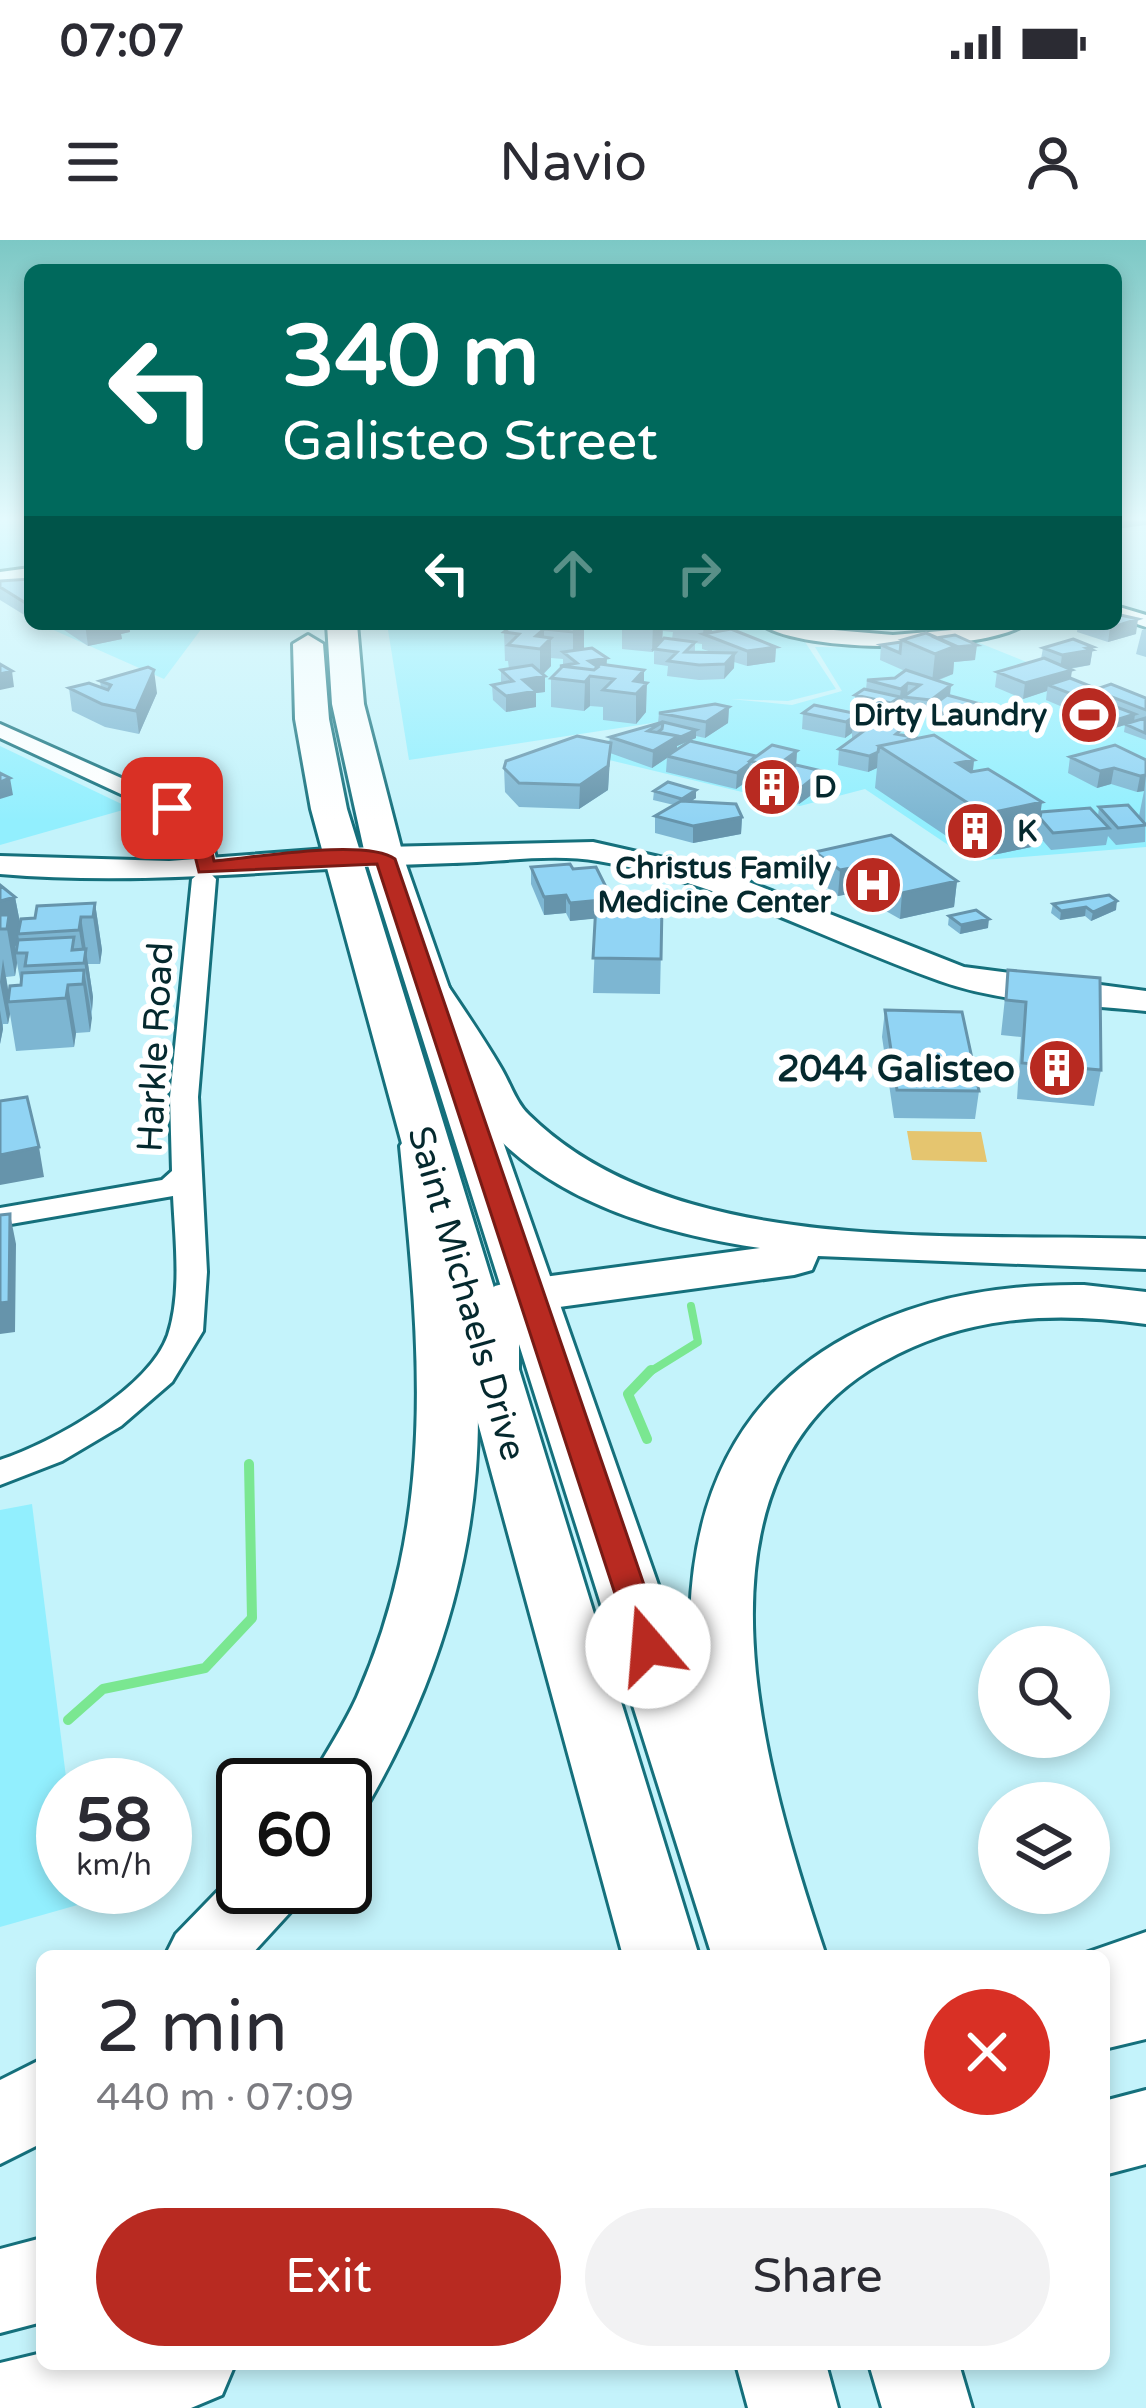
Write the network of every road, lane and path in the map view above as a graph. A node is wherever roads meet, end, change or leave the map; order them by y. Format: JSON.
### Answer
{"nodes":[{"id":1,"x":308,"y":630,"type":"edge"},
{"id":2,"x":343,"y":630,"type":"edge"},
{"id":3,"x":794,"y":630,"type":"edge"},
{"id":4,"x":982,"y":630,"type":"edge"},
{"id":5,"x":0,"y":730,"type":"edge"},
{"id":6,"x":357,"y":862,"type":"junction"},
{"id":7,"x":0,"y":865,"type":"edge"},
{"id":8,"x":205,"y":873,"type":"junction"},
{"id":9,"x":430,"y":992,"type":"junction"},
{"id":10,"x":1146,"y":1001,"type":"edge"},
{"id":11,"x":424,"y":1146,"type":"junction"},
{"id":12,"x":187,"y":1174,"type":"junction"},
{"id":13,"x":4,"y":1216,"type":"edge"},
{"id":14,"x":964,"y":1248,"type":"junction"},
{"id":15,"x":1146,"y":1254,"type":"edge"},
{"id":16,"x":532,"y":1293,"type":"junction"},
{"id":17,"x":1146,"y":1308,"type":"edge"},
{"id":18,"x":491,"y":1369,"type":"junction"},
{"id":19,"x":0,"y":1473,"type":"edge"},
{"id":20,"x":362,"y":1758,"type":"edge"},
{"id":21,"x":242,"y":1914,"type":"edge"},
{"id":22,"x":208,"y":1950,"type":"edge"},
{"id":23,"x":659,"y":1950,"type":"edge"},
{"id":24,"x":748,"y":1950,"type":"edge"},
{"id":25,"x":786,"y":1950,"type":"edge"},
{"id":26,"x":1146,"y":1964,"type":"edge"},
{"id":27,"x":1110,"y":1976,"type":"edge"},
{"id":28,"x":1146,"y":2006,"type":"edge"},
{"id":29,"x":1110,"y":2015,"type":"edge"},
{"id":30,"x":36,"y":2100,"type":"edge"},
{"id":31,"x":0,"y":2127,"type":"edge"},
{"id":32,"x":1146,"y":2127,"type":"edge"},
{"id":33,"x":1110,"y":2136,"type":"edge"},
{"id":34,"x":36,"y":2282,"type":"edge"},
{"id":35,"x":0,"y":2291,"type":"edge"},
{"id":36,"x":164,"y":2370,"type":"edge"},
{"id":37,"x":783,"y":2370,"type":"edge"},
{"id":38,"x":913,"y":2370,"type":"edge"},
{"id":39,"x":0,"y":2408,"type":"edge"},
{"id":40,"x":793,"y":2408,"type":"edge"},
{"id":41,"x":927,"y":2408,"type":"edge"}],
"edges":[{"from":1,"to":6,"type":"main road","name":"Saint Michaels Drive"},
{"from":2,"to":6,"type":"main road","name":"Saint Michaels Drive"},
{"from":3,"to":4,"type":"street"},
{"from":5,"to":8,"type":"street","name":"Harkle Road"},
{"from":6,"to":8,"type":"street"},
{"from":6,"to":9,"type":"main road","name":"Saint Michaels Drive"},
{"from":6,"to":10,"type":"street"},
{"from":6,"to":11,"type":"main road","name":"Saint Michaels Drive"},
{"from":7,"to":8,"type":"street"},
{"from":8,"to":12,"type":"street","name":"Harkle Road"},
{"from":9,"to":14,"type":"main road"},
{"from":9,"to":16,"type":"main road","name":"Saint Michaels Drive"},
{"from":11,"to":18,"type":"main road","name":"Saint Michaels Drive"},
{"from":11,"to":20,"type":"main road"},
{"from":12,"to":13,"type":"street","name":"Harkle Road"},
{"from":12,"to":19,"type":"street"},
{"from":14,"to":15,"type":"main road"},
{"from":14,"to":16,"type":"main road"},
{"from":16,"to":18,"type":"main road"},
{"from":16,"to":24,"type":"main road","name":"Saint Michaels Drive"},
{"from":17,"to":25,"type":"main road"},
{"from":18,"to":23,"type":"main road","name":"Saint Michaels Drive"},
{"from":21,"to":22,"type":"main road"},
{"from":26,"to":27,"type":"main road"},
{"from":28,"to":29,"type":"main road"},
{"from":30,"to":31,"type":"main road"},
{"from":32,"to":33,"type":"main road"},
{"from":34,"to":35,"type":"main road"},
{"from":36,"to":39,"type":"main road"},
{"from":37,"to":40,"type":"main road"},
{"from":38,"to":41,"type":"main road"}]}
